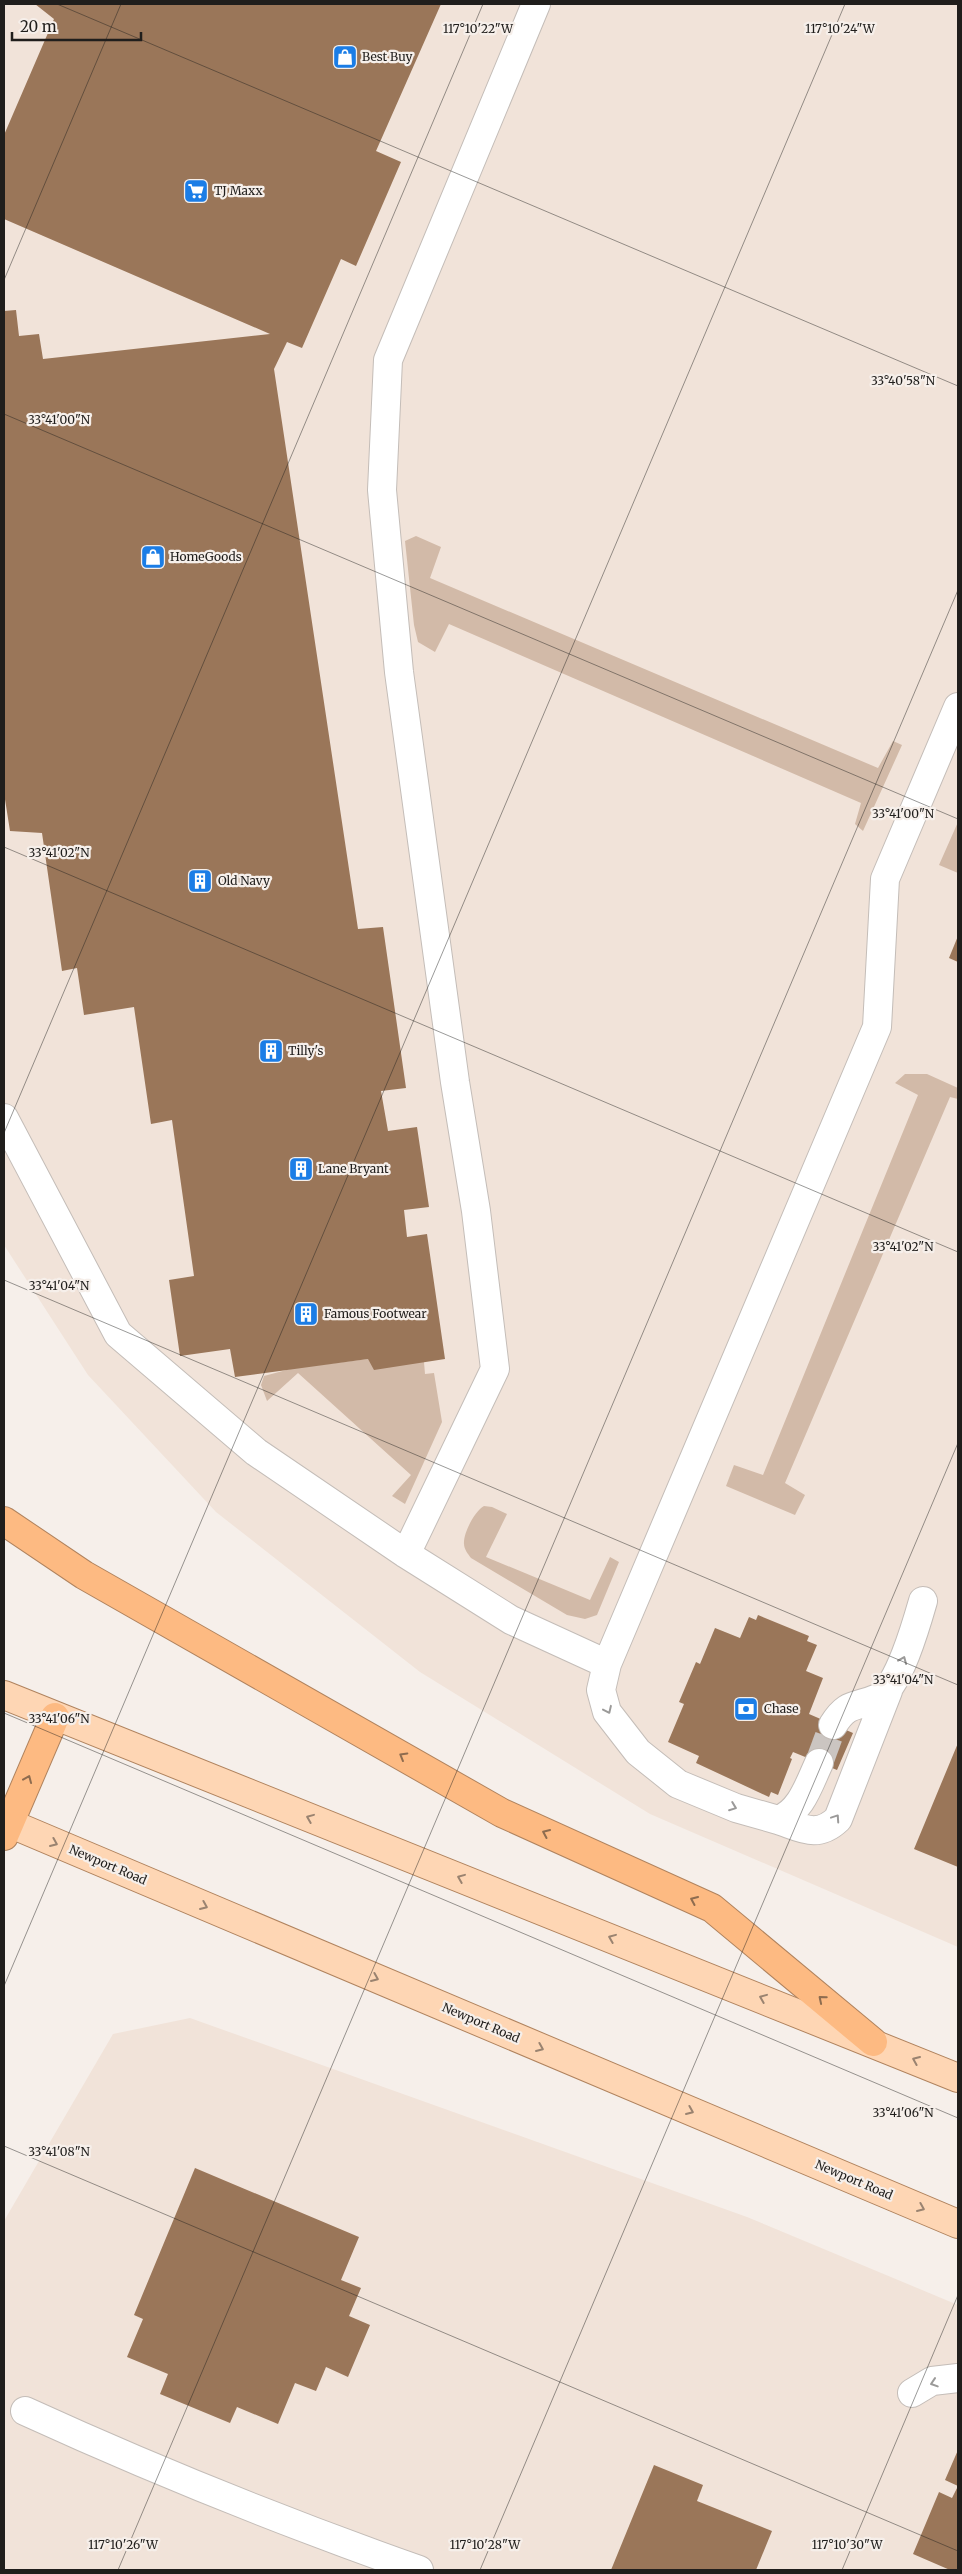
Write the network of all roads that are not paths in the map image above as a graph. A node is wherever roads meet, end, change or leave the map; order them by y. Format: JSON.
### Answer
{"nodes":[{"id":1,"x":536,"y":4,"type":"edge"},
{"id":2,"x":958,"y":707,"type":"edge"},
{"id":3,"x":952,"y":737,"type":"edge"},
{"id":4,"x":4,"y":1118,"type":"edge"},
{"id":5,"x":4,"y":1521,"type":"edge"},
{"id":6,"x":406,"y":1554,"type":"junction"},
{"id":7,"x":924,"y":1601,"type":"dead end"},
{"id":8,"x":607,"y":1664,"type":"junction"},
{"id":9,"x":888,"y":1691,"type":"junction"},
{"id":10,"x":4,"y":1695,"type":"edge"},
{"id":11,"x":54,"y":1717,"type":"junction"},
{"id":12,"x":833,"y":1724,"type":"tunnel mouth"},
{"id":13,"x":819,"y":1763,"type":"tunnel mouth"},
{"id":14,"x":778,"y":1820,"type":"junction"},
{"id":15,"x":6,"y":1827,"type":"edge"},
{"id":16,"x":873,"y":2042,"type":"junction"},
{"id":17,"x":958,"y":2078,"type":"edge"},
{"id":18,"x":958,"y":2224,"type":"edge"},
{"id":19,"x":958,"y":2378,"type":"edge"},
{"id":20,"x":912,"y":2393,"type":"dead end"},
{"id":21,"x":26,"y":2411,"type":"dead end"},
{"id":22,"x":420,"y":2570,"type":"edge"}],
"edges":[{"from":1,"to":6,"type":"lane"},
{"from":2,"to":3,"type":"lane"},
{"from":3,"to":8,"type":"lane"},
{"from":4,"to":6,"type":"lane"},
{"from":16,"to":5,"type":"highway","one_way":true},
{"from":6,"to":8,"type":"lane"},
{"from":9,"to":7,"type":"lane","one_way":true},
{"from":8,"to":14,"type":"lane","one_way":true},
{"from":9,"to":12,"type":"lane"},
{"from":14,"to":9,"type":"lane","one_way":true},
{"from":10,"to":11,"type":"main road"},
{"from":15,"to":11,"type":"highway","one_way":true},
{"from":16,"to":11,"type":"main road","one_way":true},
{"from":13,"to":14,"type":"lane"},
{"from":15,"to":18,"type":"main road","name":"Newport Road","one_way":true},
{"from":17,"to":16,"type":"main road","one_way":true},
{"from":19,"to":20,"type":"lane","one_way":true},
{"from":21,"to":22,"type":"lane"}]}
